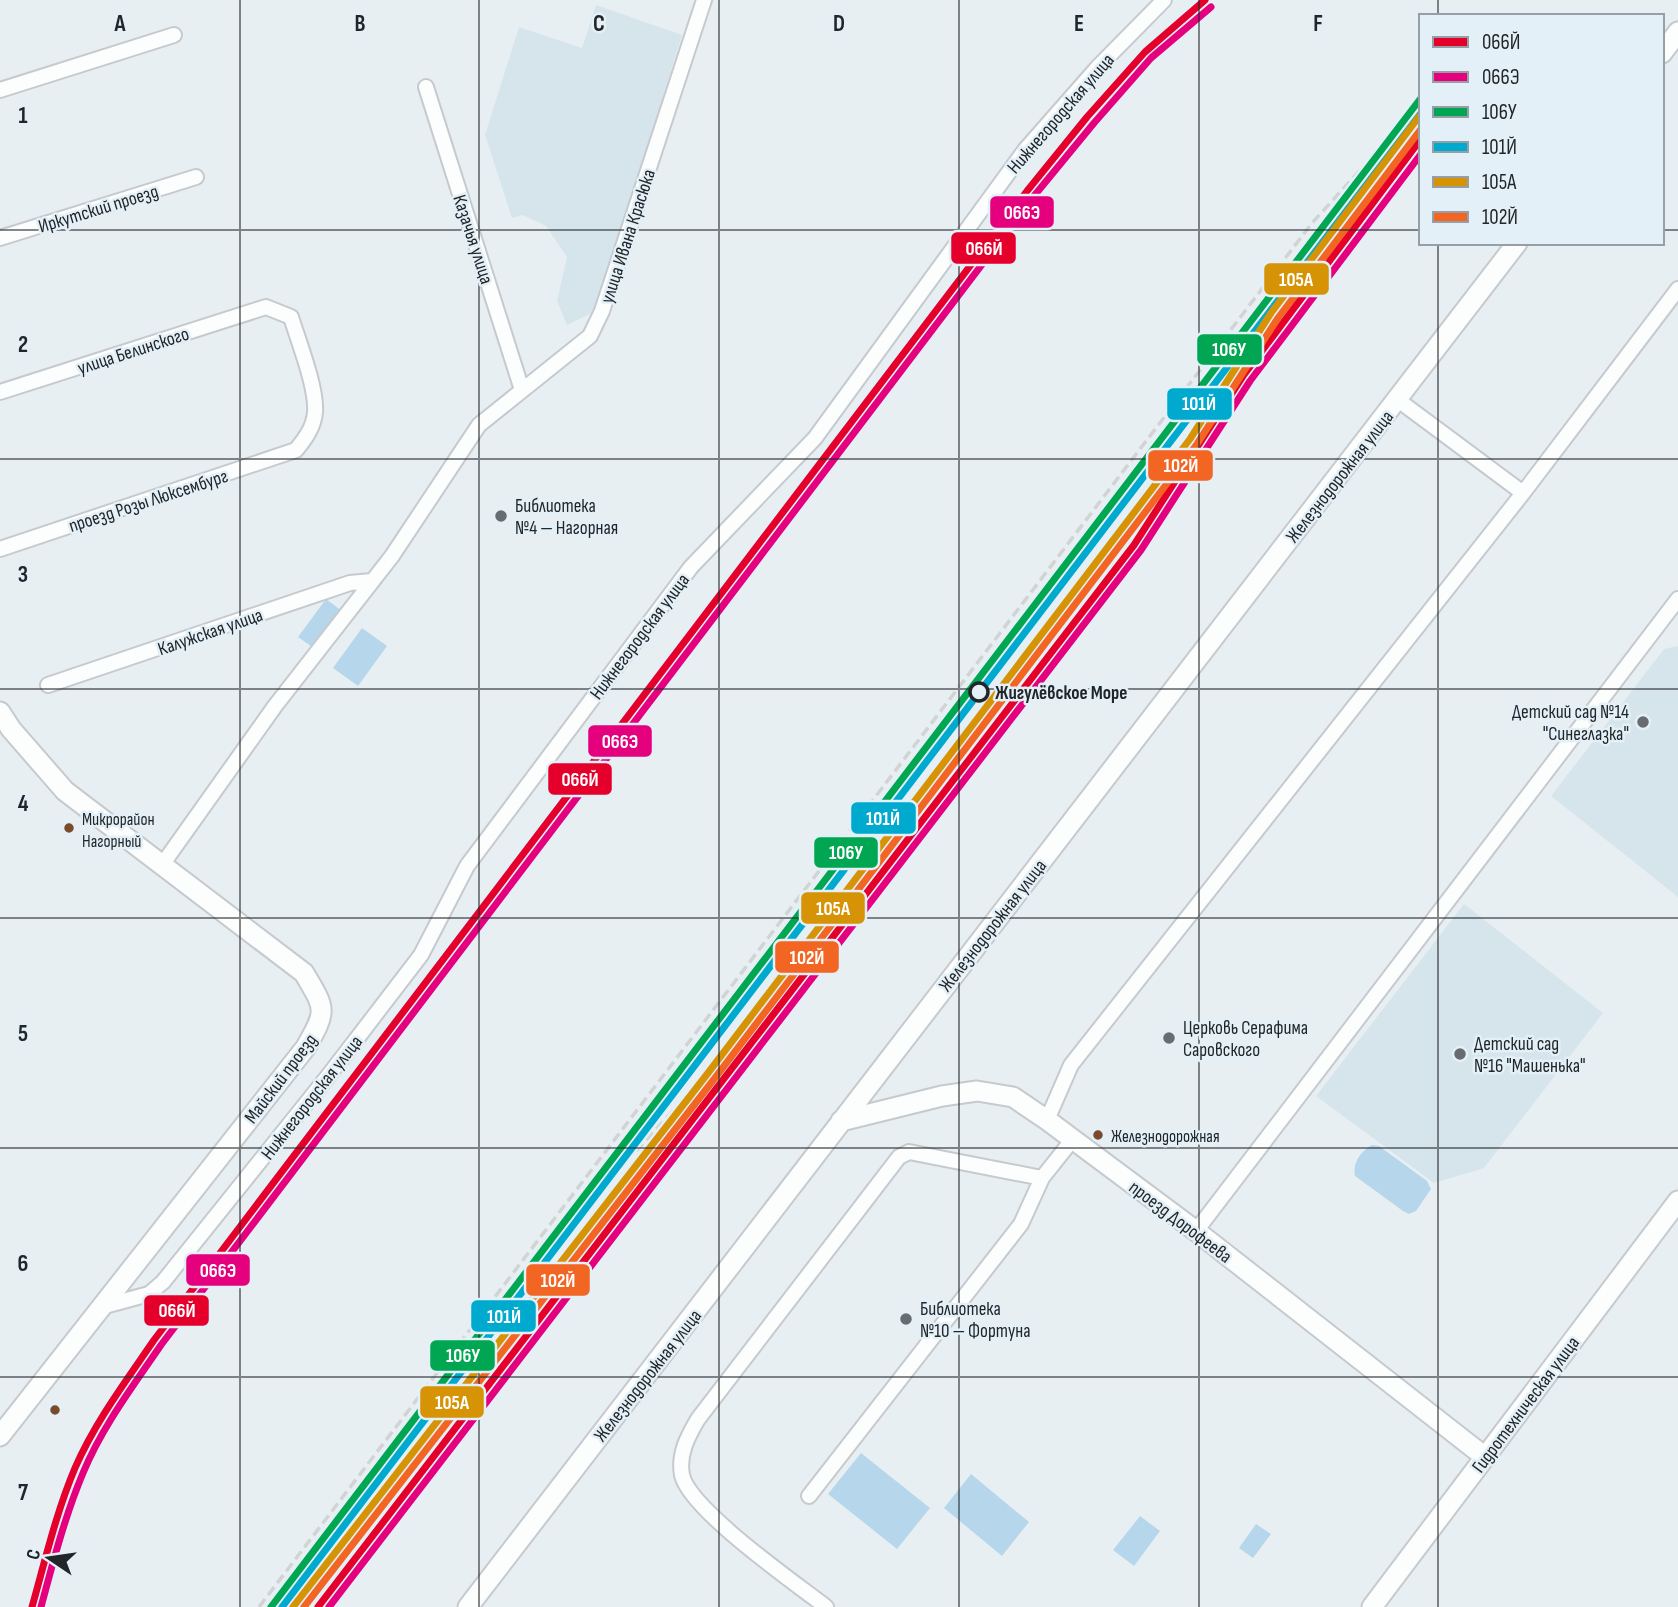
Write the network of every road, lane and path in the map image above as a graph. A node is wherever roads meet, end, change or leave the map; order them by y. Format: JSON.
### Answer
{"nodes":[{"id":1,"x":705,"y":0,"type":"edge"},
{"id":2,"x":1164,"y":0,"type":"edge"},
{"id":3,"x":1678,"y":32,"type":"edge"},
{"id":4,"x":174,"y":35,"type":"dead end"},
{"id":5,"x":1664,"y":50,"type":"edge"},
{"id":6,"x":426,"y":87,"type":"dead end"},
{"id":7,"x":0,"y":90,"type":"edge"},
{"id":8,"x":196,"y":177,"type":"dead end"},
{"id":9,"x":0,"y":238,"type":"edge"},
{"id":10,"x":1515,"y":245,"type":"edge"},
{"id":11,"x":1678,"y":289,"type":"edge"},
{"id":12,"x":523,"y":390,"type":"junction"},
{"id":13,"x":0,"y":392,"type":"edge"},
{"id":14,"x":1398,"y":400,"type":"junction"},
{"id":15,"x":296,"y":450,"type":"joint"},
{"id":16,"x":1523,"y":493,"type":"junction"},
{"id":17,"x":0,"y":549,"type":"edge"},
{"id":18,"x":372,"y":581,"type":"junction"},
{"id":19,"x":1678,"y":599,"type":"edge"},
{"id":20,"x":48,"y":685,"type":"dead end"},
{"id":21,"x":0,"y":712,"type":"edge"},
{"id":22,"x":162,"y":865,"type":"junction"},
{"id":23,"x":1047,"y":1120,"type":"junction"},
{"id":24,"x":841,"y":1121,"type":"junction"},
{"id":25,"x":1073,"y":1139,"type":"junction"},
{"id":26,"x":1042,"y":1178,"type":"junction"},
{"id":27,"x":1678,"y":1201,"type":"edge"},
{"id":28,"x":1196,"y":1231,"type":"junction"},
{"id":29,"x":101,"y":1307,"type":"junction"},
{"id":30,"x":0,"y":1436,"type":"edge"},
{"id":31,"x":1485,"y":1457,"type":"junction"},
{"id":32,"x":809,"y":1496,"type":"dead end"},
{"id":33,"x":468,"y":1607,"type":"edge"},
{"id":34,"x":826,"y":1607,"type":"edge"},
{"id":35,"x":1372,"y":1607,"type":"edge"}],
"edges":[{"from":1,"to":12,"type":"street","name":"улица Ивана Красюка"},
{"from":2,"to":29,"type":"street","name":"Нижнегородская улица"},
{"from":3,"to":5,"type":"main road"},
{"from":4,"to":7,"type":"street"},
{"from":6,"to":12,"type":"street","name":"Казачья улица"},
{"from":8,"to":9,"type":"street","name":"Иркутский проезд"},
{"from":10,"to":14,"type":"main road","name":"Железнодорожная улица"},
{"from":11,"to":16,"type":"street"},
{"from":12,"to":18,"type":"street","name":"улица Ивана Красюка"},
{"from":13,"to":15,"type":"street","name":"улица Белинского"},
{"from":14,"to":16,"type":"street"},
{"from":14,"to":24,"type":"main road","name":"Железнодорожная улица"},
{"from":15,"to":17,"type":"street","name":"проезд Розы Люксембург"},
{"from":16,"to":23,"type":"street"},
{"from":18,"to":20,"type":"street","name":"Калужская улица"},
{"from":18,"to":22,"type":"street","name":"улица Ивана Красюка"},
{"from":19,"to":28,"type":"street"},
{"from":21,"to":22,"type":"main road","name":"Майский проезд"},
{"from":22,"to":29,"type":"main road","name":"Майский проезд"},
{"from":23,"to":24,"type":"main road","name":"проезд Дорофеева"},
{"from":23,"to":25,"type":"main road","name":"проезд Дорофеева"},
{"from":24,"to":33,"type":"main road","name":"Железнодорожная улица"},
{"from":25,"to":26,"type":"street"},
{"from":25,"to":28,"type":"main road","name":"проезд Дорофеева"},
{"from":26,"to":32,"type":"street"},
{"from":26,"to":34,"type":"street"},
{"from":27,"to":31,"type":"main road","name":"Гидротехническая улица"},
{"from":28,"to":31,"type":"main road","name":"проезд Дорофеева"},
{"from":29,"to":30,"type":"main road"},
{"from":31,"to":35,"type":"main road","name":"Гидротехническая улица"}]}
